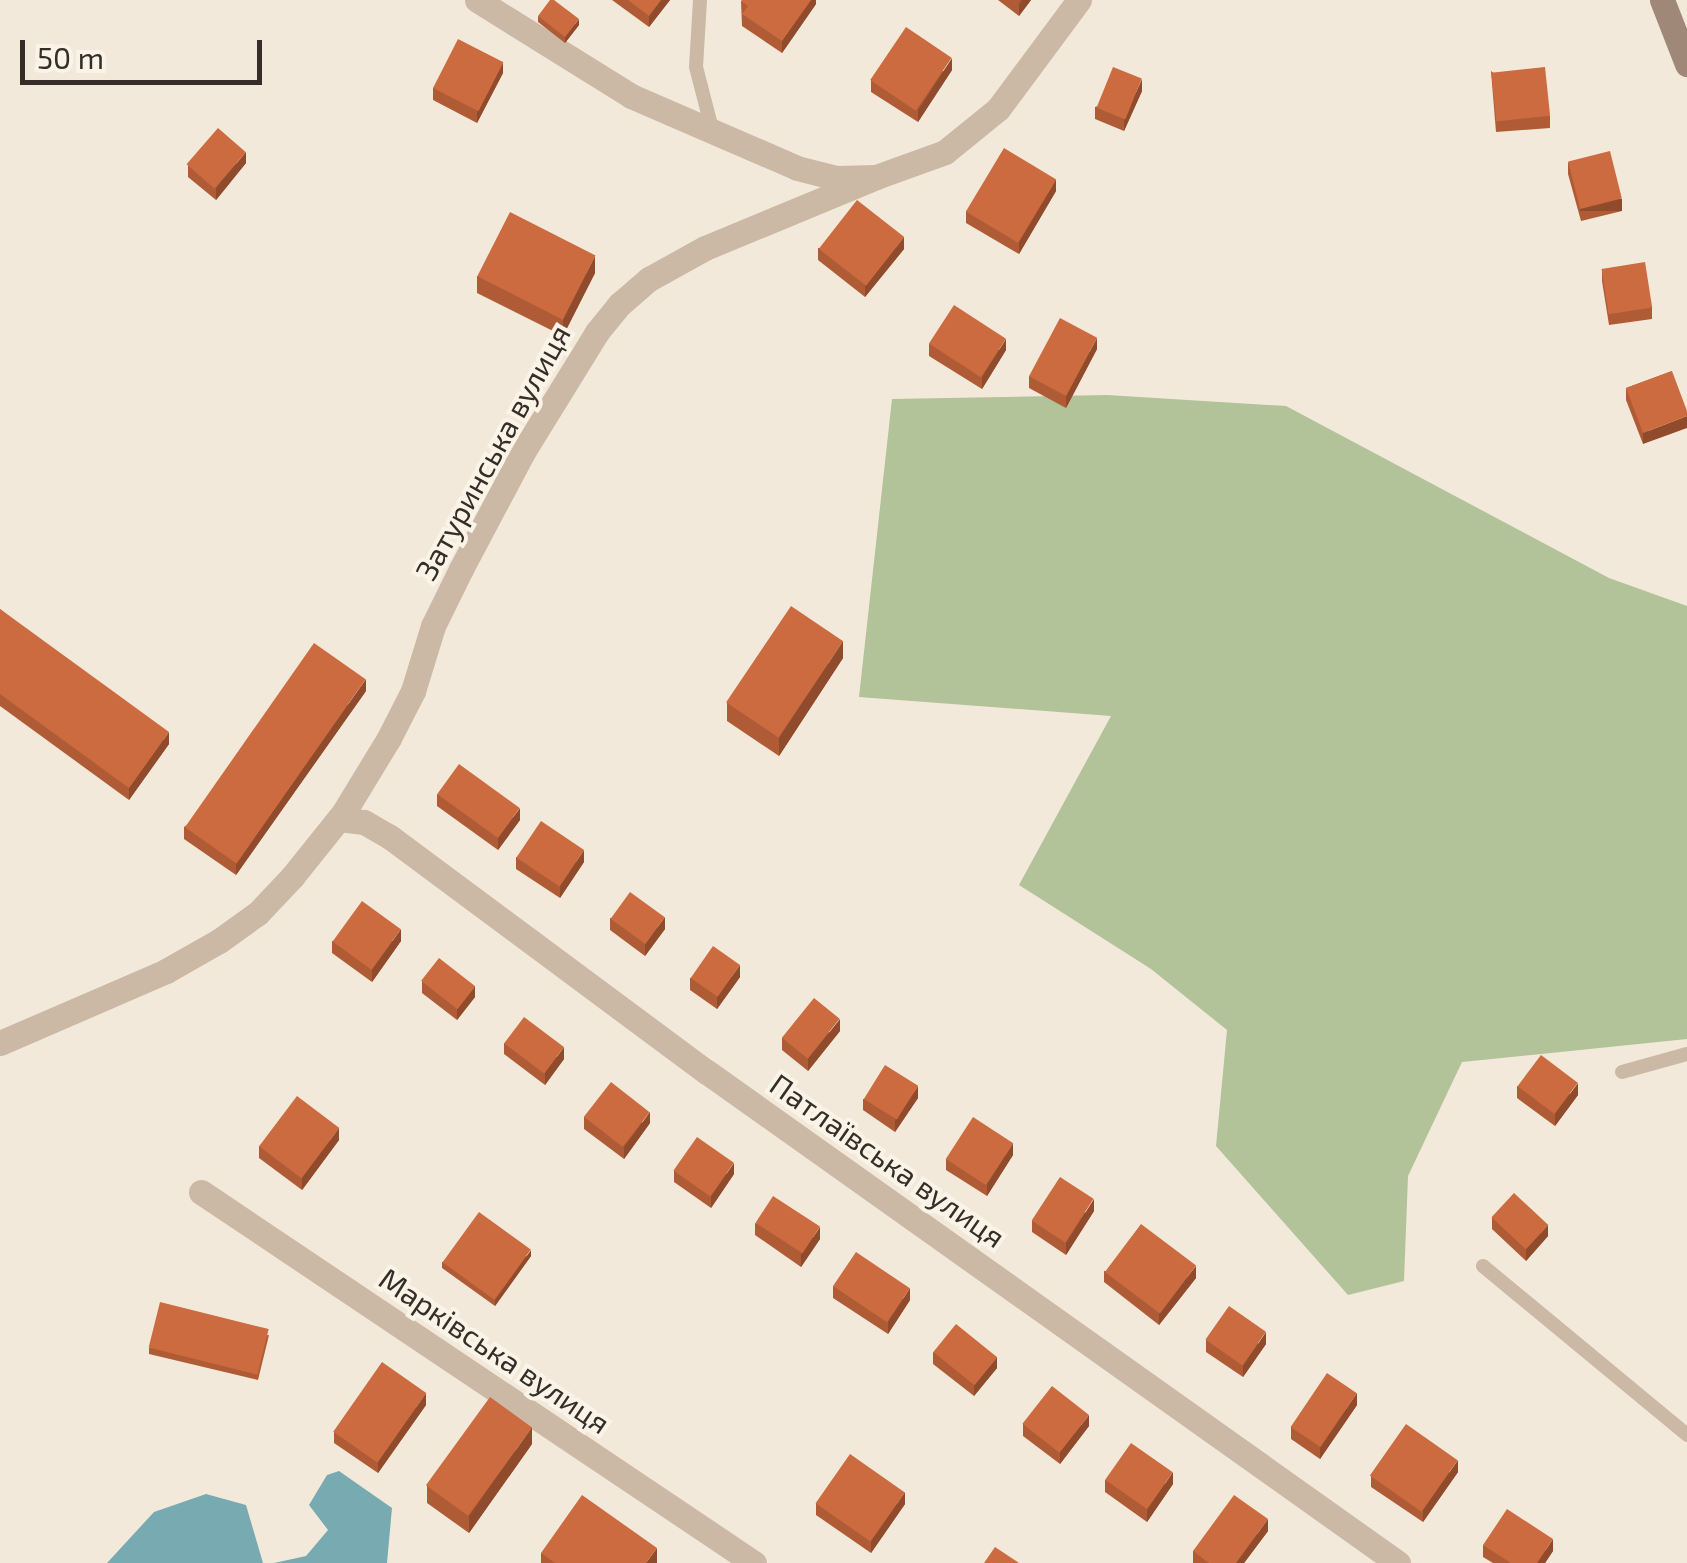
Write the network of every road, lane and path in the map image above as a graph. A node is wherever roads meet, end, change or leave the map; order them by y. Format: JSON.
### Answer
{"nodes":[{"id":1,"x":478,"y":0,"type":"edge"},
{"id":2,"x":700,"y":0,"type":"edge"},
{"id":3,"x":1080,"y":0,"type":"edge"},
{"id":4,"x":1662,"y":0,"type":"edge"},
{"id":5,"x":1687,"y":64,"type":"edge"},
{"id":6,"x":712,"y":129,"type":"junction"},
{"id":7,"x":876,"y":177,"type":"junction"},
{"id":8,"x":339,"y":819,"type":"junction"},
{"id":9,"x":0,"y":1043,"type":"edge"},
{"id":10,"x":1687,"y":1054,"type":"edge"},
{"id":11,"x":1622,"y":1072,"type":"dead end"},
{"id":12,"x":201,"y":1192,"type":"dead end"},
{"id":13,"x":1483,"y":1266,"type":"dead end"},
{"id":14,"x":1687,"y":1436,"type":"edge"},
{"id":15,"x":754,"y":1563,"type":"edge"},
{"id":16,"x":1398,"y":1563,"type":"edge"}],
"edges":[{"from":1,"to":6,"type":"street","name":"Затуринська вулиця"},
{"from":2,"to":6,"type":"lane"},
{"from":3,"to":7,"type":"street","name":"Затуринська вулиця"},
{"from":4,"to":5,"type":"street"},
{"from":6,"to":7,"type":"street","name":"Затуринська вулиця"},
{"from":7,"to":8,"type":"street","name":"Затуринська вулиця"},
{"from":8,"to":9,"type":"street"},
{"from":8,"to":16,"type":"street","name":"Патлаївська вулиця"},
{"from":10,"to":11,"type":"lane"},
{"from":12,"to":15,"type":"street","name":"Марківська вулиця"},
{"from":13,"to":14,"type":"lane"}]}
